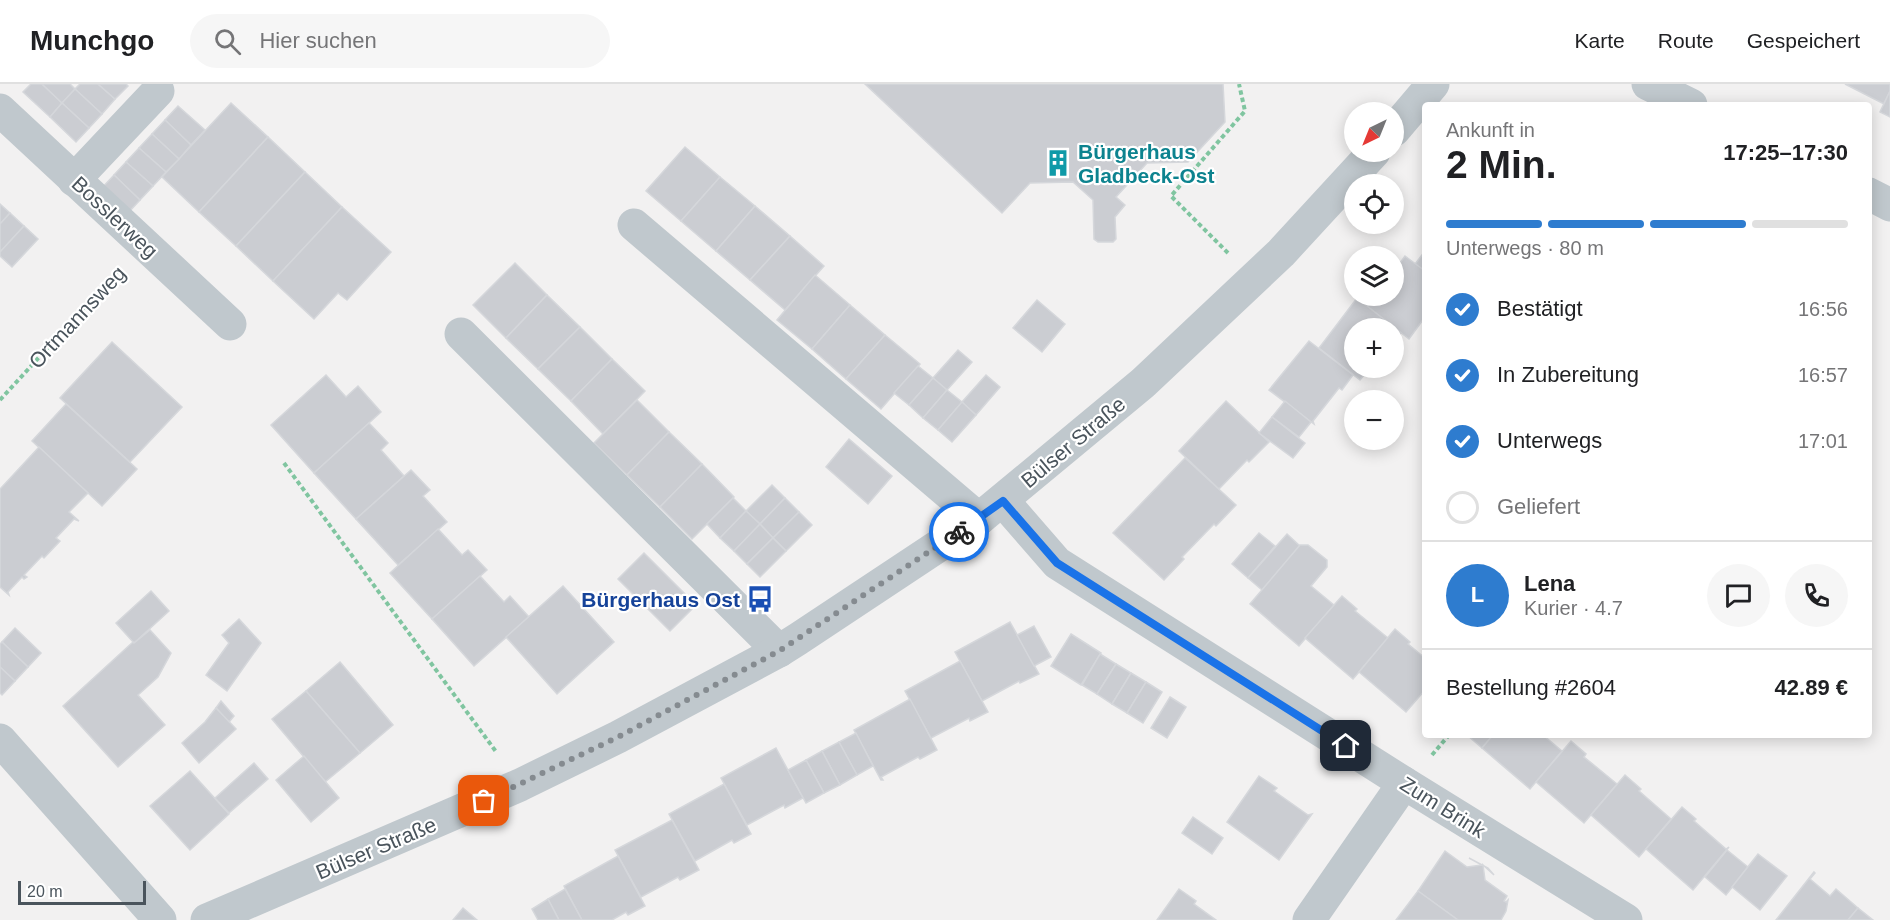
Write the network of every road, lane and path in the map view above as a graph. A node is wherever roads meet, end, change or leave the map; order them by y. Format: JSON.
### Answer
{"nodes":[{"id":1,"x":1239,"y":84,"type":"edge"},
{"id":2,"x":1433,"y":84,"type":"edge"},
{"id":3,"x":1648,"y":84,"type":"edge"},
{"id":4,"x":158,"y":91,"type":"dead end"},
{"id":5,"x":1685,"y":102,"type":"edge"},
{"id":6,"x":0,"y":110,"type":"edge"},
{"id":7,"x":1404,"y":118,"type":"edge"},
{"id":8,"x":1365,"y":162,"type":"edge"},
{"id":9,"x":74,"y":180,"type":"junction"},
{"id":10,"x":1872,"y":196,"type":"edge"},
{"id":11,"x":1890,"y":205,"type":"edge"},
{"id":12,"x":634,"y":225,"type":"dead end"},
{"id":13,"x":121,"y":268,"type":"dead end"},
{"id":14,"x":1254,"y":279,"type":"junction"},
{"id":15,"x":230,"y":324,"type":"dead end"},
{"id":16,"x":461,"y":334,"type":"dead end"},
{"id":17,"x":0,"y":400,"type":"edge"},
{"id":18,"x":284,"y":463,"type":"dead end"},
{"id":19,"x":991,"y":510,"type":"junction"},
{"id":20,"x":779,"y":651,"type":"junction"},
{"id":21,"x":0,"y":740,"type":"edge"},
{"id":22,"x":1404,"y":783,"type":"junction"},
{"id":23,"x":520,"y":785,"type":"junction"},
{"id":24,"x":160,"y":920,"type":"edge"},
{"id":25,"x":207,"y":920,"type":"edge"},
{"id":26,"x":1309,"y":920,"type":"edge"},
{"id":27,"x":1626,"y":920,"type":"edge"}],
"edges":[{"from":1,"to":14,"type":"path"},
{"from":2,"to":7,"type":"street"},
{"from":3,"to":5,"type":"street"},
{"from":4,"to":9,"type":"street"},
{"from":6,"to":9,"type":"street","name":"Bosslerweg"},
{"from":8,"to":14,"type":"street","name":"Bülser Straße"},
{"from":9,"to":15,"type":"street","name":"Bosslerweg"},
{"from":10,"to":11,"type":"street"},
{"from":12,"to":19,"type":"street","name":"Zum Brink"},
{"from":13,"to":17,"type":"path","name":"Ortmannsweg"},
{"from":14,"to":19,"type":"street","name":"Bülser Straße"},
{"from":16,"to":20,"type":"street"},
{"from":18,"to":23,"type":"path"},
{"from":19,"to":20,"type":"street","name":"Bülser Straße"},
{"from":19,"to":22,"type":"street","name":"Zum Brink"},
{"from":20,"to":23,"type":"street","name":"Bülser Straße"},
{"from":21,"to":24,"type":"street"},
{"from":22,"to":26,"type":"street"},
{"from":22,"to":27,"type":"street","name":"Zum Brink"},
{"from":23,"to":25,"type":"street","name":"Bülser Straße"}]}
